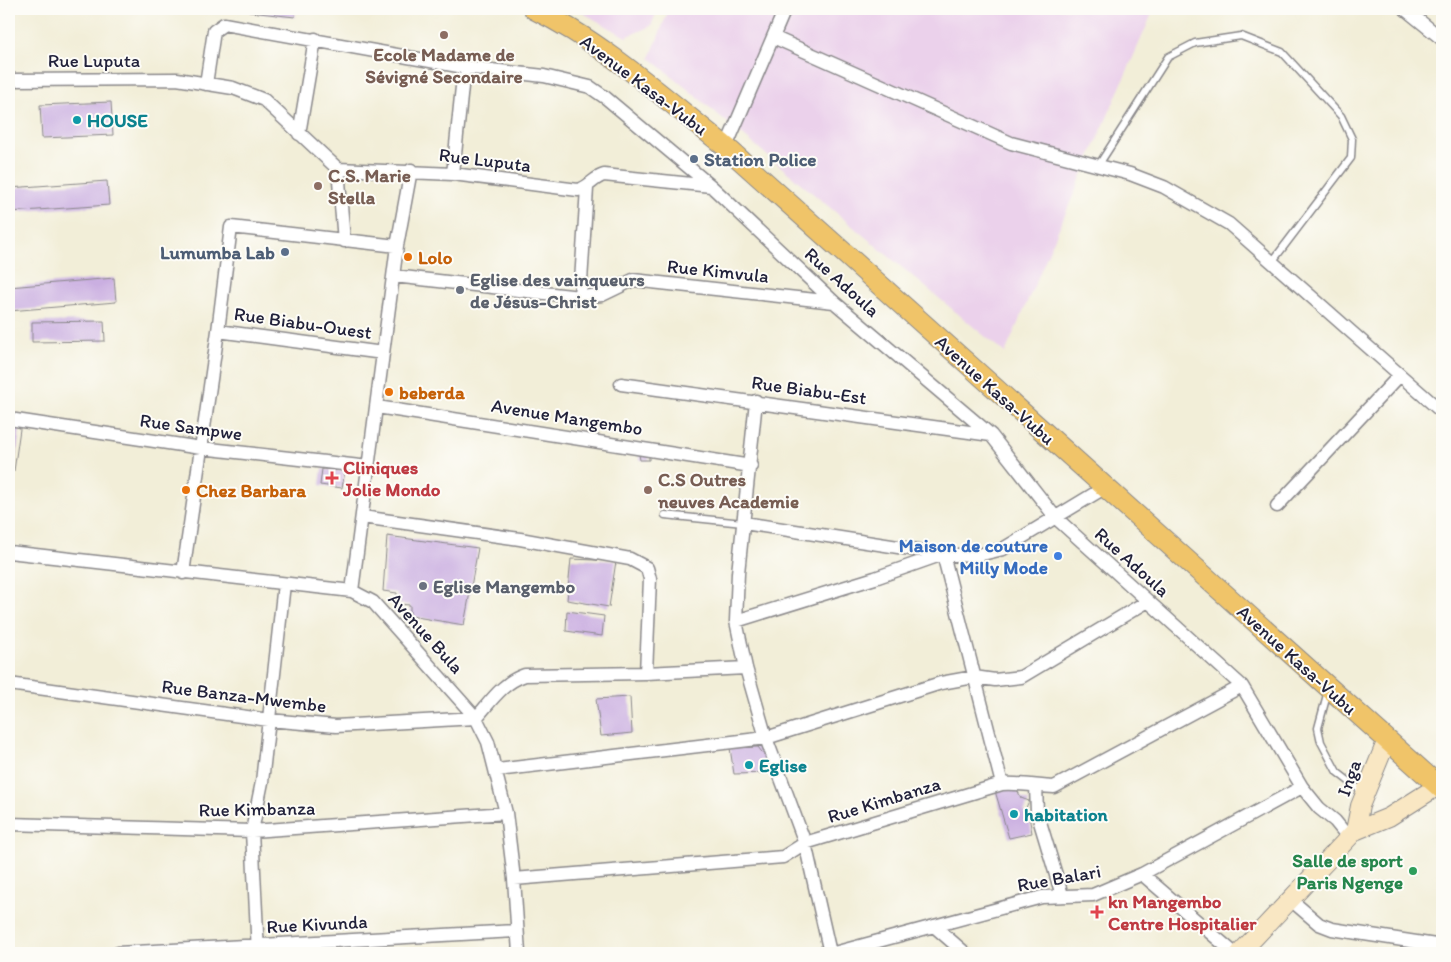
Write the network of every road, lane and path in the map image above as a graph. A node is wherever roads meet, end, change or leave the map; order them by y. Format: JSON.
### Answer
{"nodes":[{"id":1,"x":534,"y":9,"type":"edge"},
{"id":2,"x":785,"y":9,"type":"edge"},
{"id":3,"x":1405,"y":9,"type":"edge"},
{"id":4,"x":773,"y":37,"type":"junction"},
{"id":5,"x":314,"y":39,"type":"junction"},
{"id":6,"x":1442,"y":39,"type":"edge"},
{"id":7,"x":464,"y":67,"type":"junction"},
{"id":8,"x":9,"y":80,"type":"edge"},
{"id":9,"x":206,"y":84,"type":"junction"},
{"id":10,"x":299,"y":134,"type":"junction"},
{"id":11,"x":726,"y":147,"type":"junction"},
{"id":12,"x":1098,"y":166,"type":"junction"},
{"id":13,"x":338,"y":169,"type":"junction"},
{"id":14,"x":411,"y":170,"type":"junction"},
{"id":15,"x":453,"y":174,"type":"junction"},
{"id":16,"x":710,"y":186,"type":"junction"},
{"id":17,"x":587,"y":188,"type":"junction"},
{"id":18,"x":344,"y":241,"type":"junction"},
{"id":19,"x":396,"y":246,"type":"junction"},
{"id":20,"x":1272,"y":262,"type":"junction"},
{"id":21,"x":394,"y":276,"type":"junction"},
{"id":22,"x":580,"y":297,"type":"junction"},
{"id":23,"x":834,"y":302,"type":"junction"},
{"id":24,"x":218,"y":331,"type":"junction"},
{"id":25,"x":383,"y":353,"type":"junction"},
{"id":26,"x":1400,"y":375,"type":"junction"},
{"id":27,"x":621,"y":384,"type":"dead end"},
{"id":28,"x":756,"y":401,"type":"junction"},
{"id":29,"x":377,"y":407,"type":"junction"},
{"id":30,"x":1442,"y":412,"type":"edge"},
{"id":31,"x":9,"y":419,"type":"edge"},
{"id":32,"x":991,"y":435,"type":"junction"},
{"id":33,"x":201,"y":448,"type":"junction"},
{"id":34,"x":751,"y":466,"type":"junction"},
{"id":35,"x":369,"y":467,"type":"junction"},
{"id":36,"x":1104,"y":488,"type":"junction"},
{"id":37,"x":1277,"y":506,"type":"dead end"},
{"id":38,"x":665,"y":515,"type":"dead end"},
{"id":39,"x":362,"y":517,"type":"junction"},
{"id":40,"x":1056,"y":518,"type":"junction"},
{"id":41,"x":744,"y":523,"type":"junction"},
{"id":42,"x":9,"y":552,"type":"edge"},
{"id":43,"x":943,"y":554,"type":"junction"},
{"id":44,"x":183,"y":574,"type":"junction"},
{"id":45,"x":284,"y":584,"type":"junction"},
{"id":46,"x":352,"y":591,"type":"junction"},
{"id":47,"x":1148,"y":601,"type":"junction"},
{"id":48,"x":736,"y":621,"type":"junction"},
{"id":49,"x":746,"y":668,"type":"junction"},
{"id":50,"x":646,"y":673,"type":"junction"},
{"id":51,"x":974,"y":677,"type":"junction"},
{"id":52,"x":9,"y":684,"type":"edge"},
{"id":53,"x":1242,"y":686,"type":"junction"},
{"id":54,"x":1329,"y":688,"type":"junction"},
{"id":55,"x":476,"y":718,"type":"junction"},
{"id":56,"x":269,"y":720,"type":"junction"},
{"id":57,"x":766,"y":738,"type":"junction"},
{"id":58,"x":1387,"y":740,"type":"junction"},
{"id":59,"x":497,"y":770,"type":"junction"},
{"id":60,"x":1002,"y":784,"type":"junction"},
{"id":61,"x":1036,"y":786,"type":"junction"},
{"id":62,"x":1302,"y":787,"type":"junction"},
{"id":63,"x":1440,"y":787,"type":"edge"},
{"id":64,"x":1365,"y":794,"type":"junction"},
{"id":65,"x":506,"y":813,"type":"junction"},
{"id":66,"x":9,"y":824,"type":"edge"},
{"id":67,"x":252,"y":831,"type":"junction"},
{"id":68,"x":1351,"y":834,"type":"junction"},
{"id":69,"x":805,"y":843,"type":"junction"},
{"id":70,"x":1142,"y":874,"type":"junction"},
{"id":71,"x":514,"y":879,"type":"junction"},
{"id":72,"x":1062,"y":895,"type":"junction"},
{"id":73,"x":1291,"y":900,"type":"junction"},
{"id":74,"x":934,"y":926,"type":"junction"},
{"id":75,"x":517,"y":931,"type":"junction"},
{"id":76,"x":1442,"y":946,"type":"edge"},
{"id":77,"x":258,"y":950,"type":"edge"},
{"id":78,"x":118,"y":953,"type":"edge"},
{"id":79,"x":519,"y":953,"type":"edge"},
{"id":80,"x":832,"y":953,"type":"edge"},
{"id":81,"x":965,"y":953,"type":"edge"},
{"id":82,"x":1234,"y":953,"type":"edge"},
{"id":83,"x":1240,"y":953,"type":"edge"}],
"edges":[{"from":1,"to":11,"type":"main road","name":"Avenue Kasa-Vubu"},
{"from":2,"to":4,"type":"street"},
{"from":3,"to":6,"type":"street"},
{"from":4,"to":11,"type":"street"},
{"from":4,"to":12,"type":"street"},
{"from":5,"to":7,"type":"street","name":"Rue Adoula"},
{"from":5,"to":9,"type":"street","name":"Rue Adoula"},
{"from":5,"to":10,"type":"street"},
{"from":7,"to":15,"type":"street"},
{"from":7,"to":16,"type":"street","name":"Rue Adoula"},
{"from":8,"to":9,"type":"street","name":"Rue Luputa"},
{"from":9,"to":10,"type":"street","name":"Rue Luputa"},
{"from":10,"to":13,"type":"street","name":"Rue Luputa"},
{"from":11,"to":36,"type":"main road","name":"Avenue Kasa-Vubu"},
{"from":12,"to":20,"type":"street"},
{"from":12,"to":20,"type":"lane"},
{"from":13,"to":14,"type":"street","name":"Rue Luputa"},
{"from":13,"to":18,"type":"street"},
{"from":14,"to":15,"type":"street","name":"Rue Luputa"},
{"from":14,"to":19,"type":"street"},
{"from":15,"to":17,"type":"street","name":"Rue Luputa"},
{"from":16,"to":17,"type":"street"},
{"from":16,"to":23,"type":"street","name":"Rue Adoula"},
{"from":17,"to":22,"type":"street"},
{"from":18,"to":19,"type":"street"},
{"from":18,"to":24,"type":"street"},
{"from":19,"to":21,"type":"street"},
{"from":20,"to":26,"type":"street"},
{"from":21,"to":22,"type":"street","name":"Rue Kimvula"},
{"from":21,"to":25,"type":"street"},
{"from":22,"to":23,"type":"street","name":"Rue Kimvula"},
{"from":23,"to":32,"type":"street","name":"Rue Adoula"},
{"from":24,"to":25,"type":"street","name":"Rue Biabu-Ouest"},
{"from":24,"to":33,"type":"street"},
{"from":25,"to":29,"type":"street"},
{"from":26,"to":30,"type":"street"},
{"from":26,"to":37,"type":"street"},
{"from":27,"to":28,"type":"street","name":"Rue Biabu-Est"},
{"from":28,"to":32,"type":"street","name":"Rue Biabu-Est"},
{"from":28,"to":34,"type":"street"},
{"from":29,"to":34,"type":"street","name":"Avenue Mangembo"},
{"from":29,"to":35,"type":"street"},
{"from":31,"to":33,"type":"street","name":"Rue Sampwe"},
{"from":32,"to":40,"type":"street","name":"Rue Adoula"},
{"from":33,"to":35,"type":"street","name":"Rue Sampwe"},
{"from":33,"to":44,"type":"street"},
{"from":34,"to":41,"type":"street"},
{"from":35,"to":39,"type":"street"},
{"from":36,"to":40,"type":"street"},
{"from":36,"to":54,"type":"main road","name":"Avenue Kasa-Vubu"},
{"from":38,"to":41,"type":"lane"},
{"from":39,"to":46,"type":"street"},
{"from":39,"to":50,"type":"street"},
{"from":40,"to":43,"type":"street"},
{"from":40,"to":47,"type":"street","name":"Rue Adoula"},
{"from":41,"to":43,"type":"street"},
{"from":41,"to":48,"type":"street"},
{"from":42,"to":44,"type":"street","name":"Avenue Bula"},
{"from":43,"to":48,"type":"street"},
{"from":43,"to":51,"type":"street"},
{"from":44,"to":45,"type":"street","name":"Avenue Bula"},
{"from":45,"to":46,"type":"street","name":"Avenue Bula"},
{"from":45,"to":56,"type":"street"},
{"from":46,"to":55,"type":"street","name":"Avenue Bula"},
{"from":47,"to":51,"type":"street"},
{"from":47,"to":53,"type":"street","name":"Rue Adoula"},
{"from":48,"to":49,"type":"street"},
{"from":49,"to":50,"type":"street"},
{"from":49,"to":57,"type":"street"},
{"from":50,"to":55,"type":"street"},
{"from":51,"to":57,"type":"street"},
{"from":51,"to":60,"type":"street"},
{"from":52,"to":56,"type":"street","name":"Rue Banza-Mwembe"},
{"from":53,"to":61,"type":"street","name":"Rue Kimbanza"},
{"from":53,"to":62,"type":"street","name":"Rue Adoula"},
{"from":54,"to":58,"type":"main road","name":"Avenue Kasa-Vubu"},
{"from":54,"to":64,"type":"lane"},
{"from":55,"to":56,"type":"street","name":"Rue Banza-Mwembe"},
{"from":55,"to":59,"type":"street","name":"Avenue Bula"},
{"from":56,"to":67,"type":"street"},
{"from":57,"to":59,"type":"street"},
{"from":57,"to":69,"type":"street"},
{"from":58,"to":63,"type":"main road","name":"Avenue Kasa-Vubu"},
{"from":58,"to":64,"type":"street","name":"Inga"},
{"from":59,"to":65,"type":"street","name":"Avenue Bula"},
{"from":60,"to":61,"type":"street","name":"Rue Kimbanza"},
{"from":60,"to":69,"type":"street","name":"Rue Kimbanza"},
{"from":61,"to":72,"type":"street"},
{"from":62,"to":68,"type":"street","name":"Rue Adoula"},
{"from":62,"to":70,"type":"street","name":"Rue Balari"},
{"from":63,"to":68,"type":"street","name":"Inga"},
{"from":64,"to":68,"type":"street","name":"Inga"},
{"from":65,"to":67,"type":"street","name":"Rue Kimbanza"},
{"from":65,"to":71,"type":"street","name":"Avenue Bula"},
{"from":66,"to":67,"type":"street","name":"Rue Kimbanza"},
{"from":67,"to":77,"type":"street"},
{"from":68,"to":73,"type":"street","name":"Inga"},
{"from":69,"to":71,"type":"street","name":"Rue Kimbanza"},
{"from":69,"to":80,"type":"street"},
{"from":70,"to":72,"type":"street","name":"Rue Balari"},
{"from":70,"to":82,"type":"street"},
{"from":71,"to":75,"type":"street","name":"Avenue Bula"},
{"from":72,"to":74,"type":"street","name":"Rue Balari"},
{"from":73,"to":76,"type":"street"},
{"from":73,"to":83,"type":"street","name":"Inga"},
{"from":74,"to":80,"type":"street","name":"Rue Balari"},
{"from":74,"to":81,"type":"street"},
{"from":75,"to":77,"type":"street","name":"Rue Kivunda"},
{"from":75,"to":79,"type":"street","name":"Avenue Bula"},
{"from":77,"to":78,"type":"street","name":"Rue Kivunda"}]}
